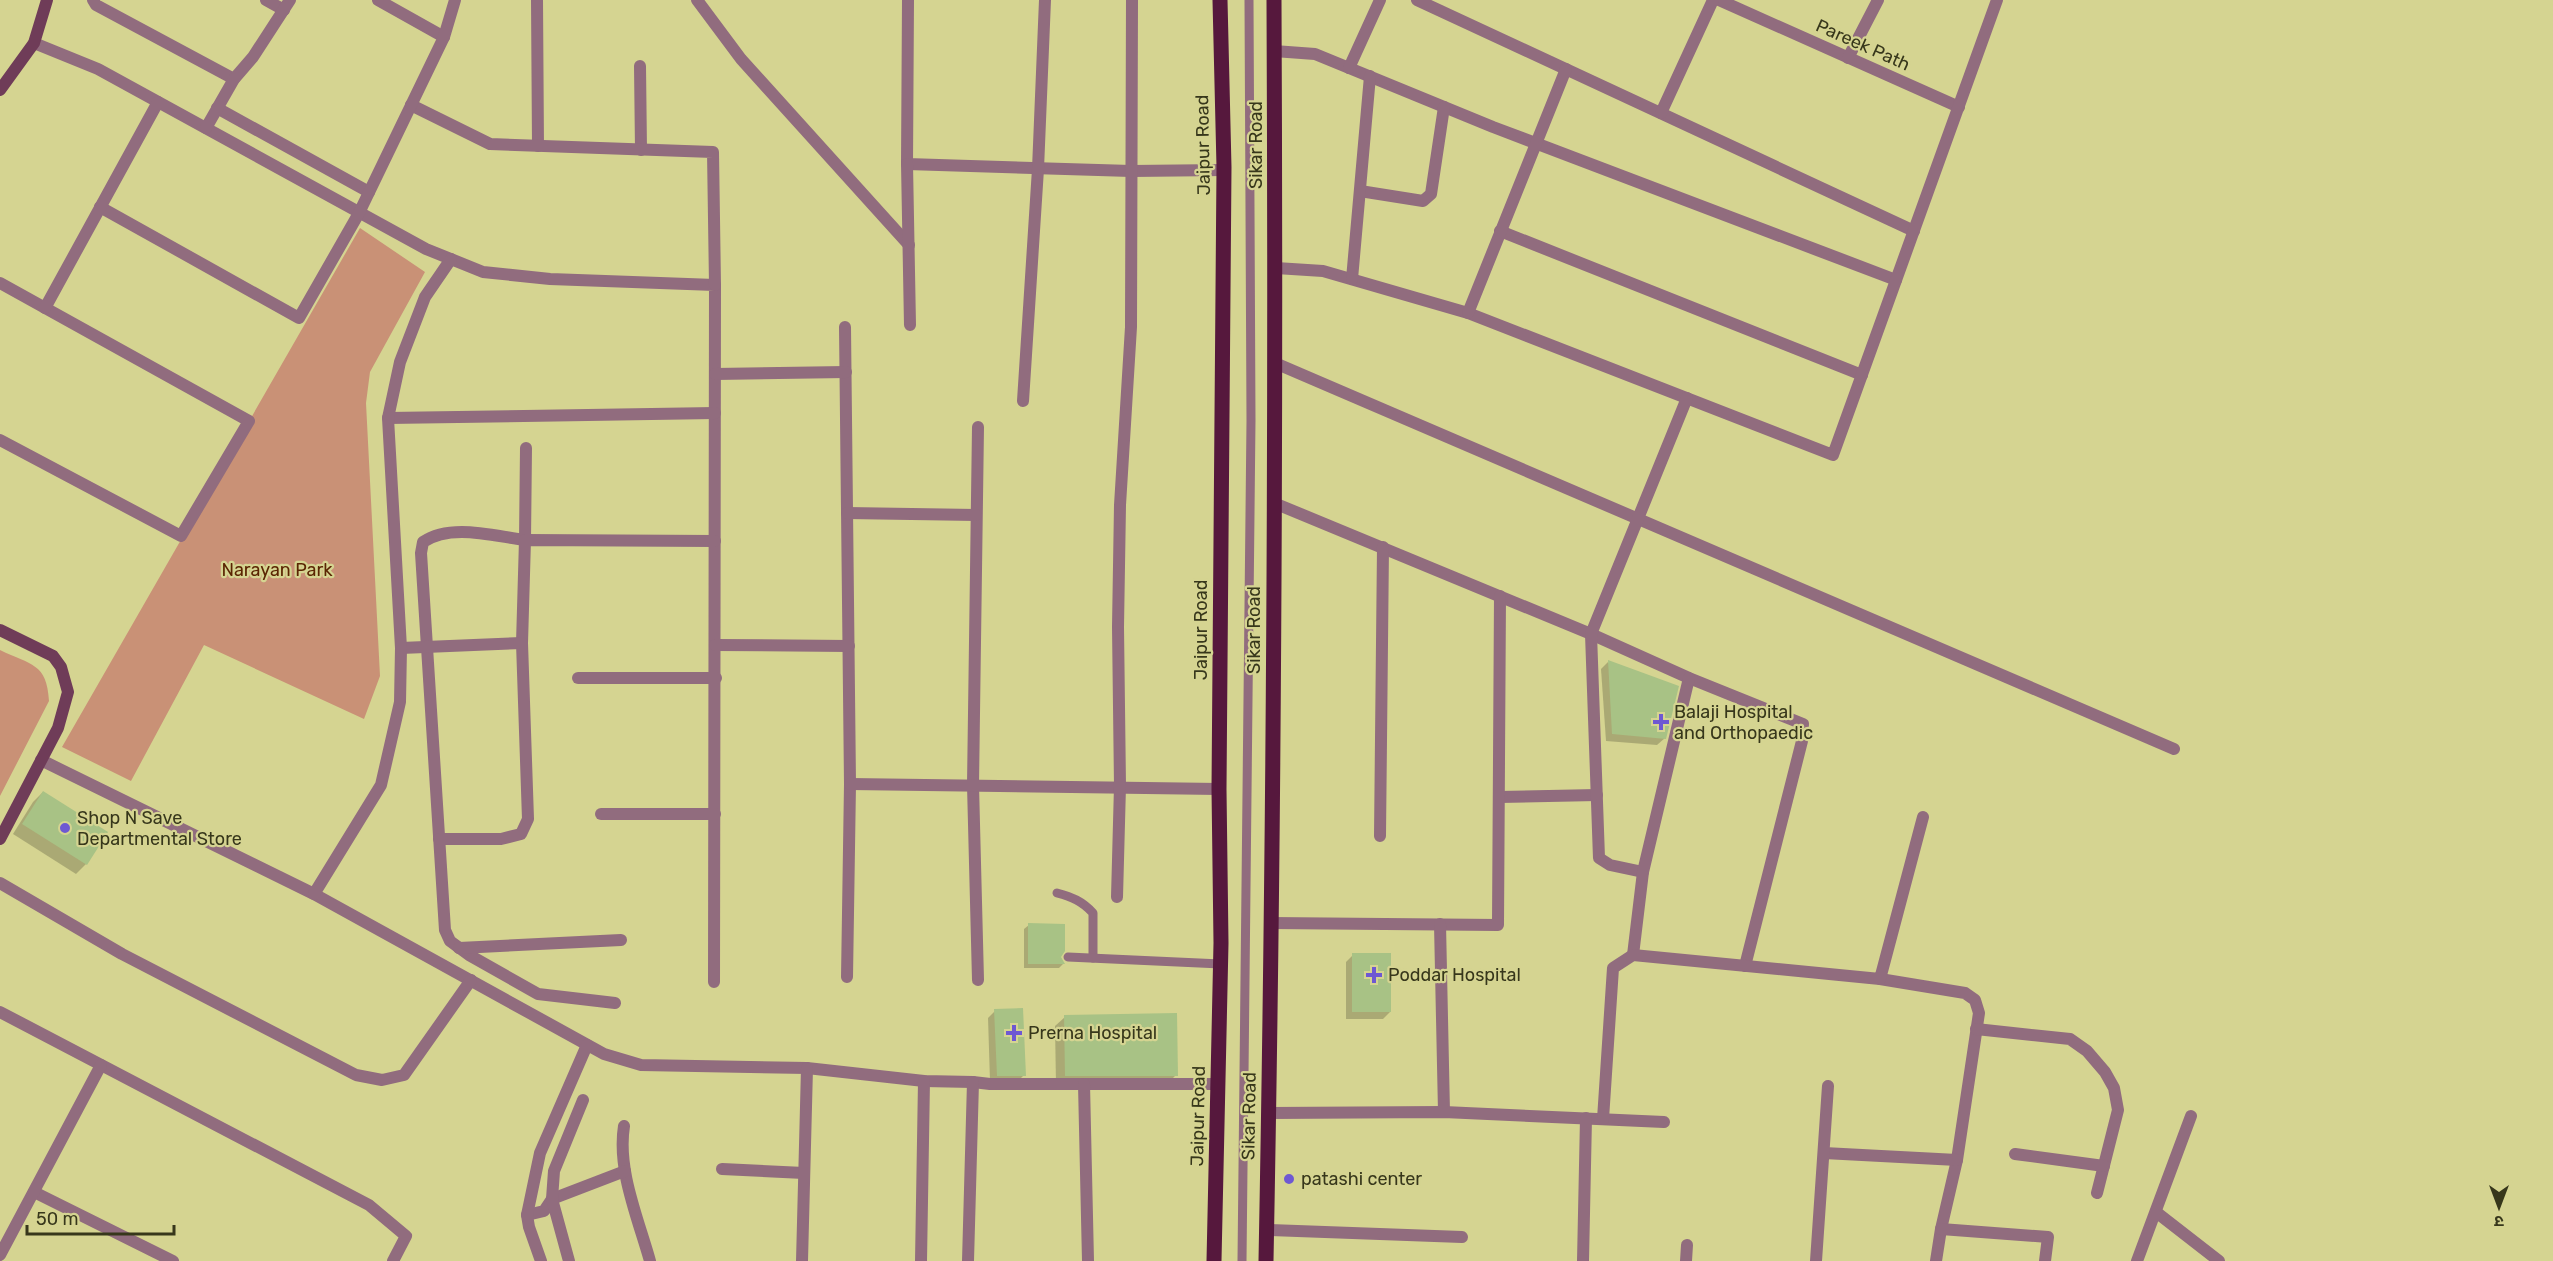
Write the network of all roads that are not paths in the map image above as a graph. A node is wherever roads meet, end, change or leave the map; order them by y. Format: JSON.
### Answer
{"nodes":[{"id":1,"x":47,"y":0,"type":"edge"},
{"id":2,"x":93,"y":0,"type":"edge"},
{"id":3,"x":266,"y":0,"type":"edge"},
{"id":4,"x":378,"y":0,"type":"edge"},
{"id":5,"x":455,"y":0,"type":"edge"},
{"id":6,"x":537,"y":0,"type":"edge"},
{"id":7,"x":697,"y":0,"type":"edge"},
{"id":8,"x":908,"y":0,"type":"edge"},
{"id":9,"x":1045,"y":0,"type":"edge"},
{"id":10,"x":1132,"y":0,"type":"edge"},
{"id":11,"x":1220,"y":0,"type":"edge"},
{"id":12,"x":1249,"y":0,"type":"edge"},
{"id":13,"x":1274,"y":0,"type":"edge"},
{"id":14,"x":1380,"y":0,"type":"edge"},
{"id":15,"x":1417,"y":0,"type":"edge"},
{"id":16,"x":1713,"y":0,"type":"edge"},
{"id":17,"x":1719,"y":0,"type":"edge"},
{"id":18,"x":1878,"y":0,"type":"edge"},
{"id":19,"x":1997,"y":0,"type":"edge"},
{"id":20,"x":287,"y":5,"type":"edge"},
{"id":21,"x":444,"y":37,"type":"junction"},
{"id":22,"x":34,"y":43,"type":"junction"},
{"id":23,"x":1274,"y":51,"type":"junction"},
{"id":24,"x":1848,"y":58,"type":"junction"},
{"id":25,"x":640,"y":66,"type":"dead end"},
{"id":26,"x":1349,"y":68,"type":"junction"},
{"id":27,"x":1566,"y":69,"type":"junction"},
{"id":28,"x":1370,"y":76,"type":"junction"},
{"id":29,"x":234,"y":79,"type":"junction"},
{"id":30,"x":0,"y":90,"type":"edge"},
{"id":31,"x":158,"y":102,"type":"junction"},
{"id":32,"x":411,"y":105,"type":"junction"},
{"id":33,"x":1444,"y":107,"type":"junction"},
{"id":34,"x":1959,"y":107,"type":"junction"},
{"id":35,"x":217,"y":108,"type":"junction"},
{"id":36,"x":1661,"y":113,"type":"junction"},
{"id":37,"x":206,"y":128,"type":"junction"},
{"id":38,"x":1534,"y":142,"type":"junction"},
{"id":39,"x":538,"y":146,"type":"junction"},
{"id":40,"x":641,"y":150,"type":"junction"},
{"id":41,"x":908,"y":164,"type":"junction"},
{"id":42,"x":1038,"y":169,"type":"junction"},
{"id":43,"x":1224,"y":170,"type":"junction"},
{"id":44,"x":1131,"y":171,"type":"junction"},
{"id":45,"x":1360,"y":191,"type":"junction"},
{"id":46,"x":369,"y":192,"type":"junction"},
{"id":47,"x":100,"y":207,"type":"junction"},
{"id":48,"x":358,"y":213,"type":"junction"},
{"id":49,"x":1500,"y":231,"type":"junction"},
{"id":50,"x":1914,"y":231,"type":"junction"},
{"id":51,"x":909,"y":245,"type":"junction"},
{"id":52,"x":451,"y":259,"type":"junction"},
{"id":53,"x":1276,"y":268,"type":"junction"},
{"id":54,"x":1352,"y":279,"type":"junction"},
{"id":55,"x":1896,"y":280,"type":"junction"},
{"id":56,"x":0,"y":283,"type":"edge"},
{"id":57,"x":715,"y":285,"type":"junction"},
{"id":58,"x":45,"y":308,"type":"junction"},
{"id":59,"x":1468,"y":313,"type":"junction"},
{"id":60,"x":910,"y":325,"type":"dead end"},
{"id":61,"x":845,"y":327,"type":"dead end"},
{"id":62,"x":1275,"y":363,"type":"junction"},
{"id":63,"x":846,"y":372,"type":"junction"},
{"id":64,"x":715,"y":374,"type":"junction"},
{"id":65,"x":1862,"y":375,"type":"junction"},
{"id":66,"x":1687,"y":398,"type":"junction"},
{"id":67,"x":1023,"y":402,"type":"dead end"},
{"id":68,"x":715,"y":413,"type":"junction"},
{"id":69,"x":388,"y":418,"type":"junction"},
{"id":70,"x":978,"y":427,"type":"dead end"},
{"id":71,"x":0,"y":440,"type":"edge"},
{"id":72,"x":526,"y":448,"type":"dead end"},
{"id":73,"x":1274,"y":504,"type":"junction"},
{"id":74,"x":847,"y":513,"type":"junction"},
{"id":75,"x":976,"y":515,"type":"junction"},
{"id":76,"x":1638,"y":519,"type":"junction"},
{"id":77,"x":525,"y":540,"type":"junction"},
{"id":78,"x":715,"y":541,"type":"junction"},
{"id":79,"x":1383,"y":547,"type":"junction"},
{"id":80,"x":1500,"y":596,"type":"junction"},
{"id":81,"x":0,"y":630,"type":"edge"},
{"id":82,"x":1591,"y":634,"type":"junction"},
{"id":83,"x":522,"y":643,"type":"junction"},
{"id":84,"x":715,"y":645,"type":"junction"},
{"id":85,"x":849,"y":646,"type":"junction"},
{"id":86,"x":427,"y":647,"type":"junction"},
{"id":87,"x":401,"y":648,"type":"junction"},
{"id":88,"x":578,"y":678,"type":"dead end"},
{"id":89,"x":716,"y":678,"type":"junction"},
{"id":90,"x":1689,"y":678,"type":"junction"},
{"id":91,"x":2174,"y":749,"type":"dead end"},
{"id":92,"x":40,"y":760,"type":"junction"},
{"id":93,"x":850,"y":784,"type":"junction"},
{"id":94,"x":973,"y":785,"type":"junction"},
{"id":95,"x":1120,"y":786,"type":"junction"},
{"id":96,"x":1219,"y":789,"type":"junction"},
{"id":97,"x":1597,"y":795,"type":"junction"},
{"id":98,"x":1499,"y":797,"type":"junction"},
{"id":99,"x":602,"y":814,"type":"dead end"},
{"id":100,"x":715,"y":814,"type":"junction"},
{"id":101,"x":1923,"y":817,"type":"dead end"},
{"id":102,"x":1380,"y":837,"type":"dead end"},
{"id":103,"x":0,"y":839,"type":"edge"},
{"id":104,"x":439,"y":839,"type":"junction"},
{"id":105,"x":1643,"y":872,"type":"junction"},
{"id":106,"x":0,"y":882,"type":"edge"},
{"id":107,"x":1057,"y":893,"type":"dead end"},
{"id":108,"x":314,"y":894,"type":"junction"},
{"id":109,"x":1117,"y":897,"type":"dead end"},
{"id":110,"x":1271,"y":923,"type":"junction"},
{"id":111,"x":1440,"y":924,"type":"junction"},
{"id":112,"x":621,"y":940,"type":"dead end"},
{"id":113,"x":459,"y":948,"type":"junction"},
{"id":114,"x":1632,"y":955,"type":"junction"},
{"id":115,"x":1068,"y":957,"type":"dead end"},
{"id":116,"x":1093,"y":958,"type":"junction"},
{"id":117,"x":1221,"y":964,"type":"junction"},
{"id":118,"x":1745,"y":966,"type":"junction"},
{"id":119,"x":847,"y":977,"type":"dead end"},
{"id":120,"x":1880,"y":979,"type":"junction"},
{"id":121,"x":471,"y":980,"type":"junction"},
{"id":122,"x":978,"y":980,"type":"dead end"},
{"id":123,"x":714,"y":982,"type":"dead end"},
{"id":124,"x":615,"y":1003,"type":"dead end"},
{"id":125,"x":0,"y":1012,"type":"edge"},
{"id":126,"x":1977,"y":1029,"type":"junction"},
{"id":127,"x":587,"y":1045,"type":"junction"},
{"id":128,"x":101,"y":1065,"type":"junction"},
{"id":129,"x":807,"y":1068,"type":"junction"},
{"id":130,"x":924,"y":1081,"type":"junction"},
{"id":131,"x":973,"y":1082,"type":"junction"},
{"id":132,"x":1084,"y":1084,"type":"junction"},
{"id":133,"x":1219,"y":1084,"type":"junction"},
{"id":134,"x":1828,"y":1086,"type":"dead end"},
{"id":135,"x":583,"y":1100,"type":"dead end"},
{"id":136,"x":1444,"y":1112,"type":"junction"},
{"id":137,"x":1268,"y":1113,"type":"junction"},
{"id":138,"x":2191,"y":1116,"type":"dead end"},
{"id":139,"x":1586,"y":1118,"type":"junction"},
{"id":140,"x":1603,"y":1119,"type":"junction"},
{"id":141,"x":1664,"y":1122,"type":"dead end"},
{"id":142,"x":624,"y":1125,"type":"dead end"},
{"id":143,"x":1824,"y":1153,"type":"junction"},
{"id":144,"x":2015,"y":1154,"type":"dead end"},
{"id":145,"x":1957,"y":1160,"type":"junction"},
{"id":146,"x":2103,"y":1166,"type":"junction"},
{"id":147,"x":722,"y":1170,"type":"dead end"},
{"id":148,"x":625,"y":1172,"type":"junction"},
{"id":149,"x":804,"y":1173,"type":"junction"},
{"id":150,"x":34,"y":1192,"type":"junction"},
{"id":151,"x":2097,"y":1193,"type":"dead end"},
{"id":152,"x":552,"y":1199,"type":"junction"},
{"id":153,"x":2156,"y":1212,"type":"junction"},
{"id":154,"x":527,"y":1215,"type":"junction"},
{"id":155,"x":1941,"y":1229,"type":"junction"},
{"id":156,"x":1267,"y":1230,"type":"junction"},
{"id":157,"x":1462,"y":1237,"type":"dead end"},
{"id":158,"x":1687,"y":1245,"type":"dead end"},
{"id":159,"x":0,"y":1255,"type":"edge"},
{"id":160,"x":173,"y":1261,"type":"edge"},
{"id":161,"x":393,"y":1261,"type":"edge"},
{"id":162,"x":541,"y":1261,"type":"edge"},
{"id":163,"x":569,"y":1261,"type":"edge"},
{"id":164,"x":650,"y":1261,"type":"edge"},
{"id":165,"x":802,"y":1261,"type":"edge"},
{"id":166,"x":921,"y":1261,"type":"edge"},
{"id":167,"x":968,"y":1261,"type":"edge"},
{"id":168,"x":1088,"y":1261,"type":"edge"},
{"id":169,"x":1214,"y":1261,"type":"edge"},
{"id":170,"x":1242,"y":1261,"type":"edge"},
{"id":171,"x":1266,"y":1261,"type":"edge"},
{"id":172,"x":1583,"y":1261,"type":"edge"},
{"id":173,"x":1686,"y":1261,"type":"edge"},
{"id":174,"x":1816,"y":1261,"type":"edge"},
{"id":175,"x":1936,"y":1261,"type":"edge"},
{"id":176,"x":2045,"y":1261,"type":"edge"},
{"id":177,"x":2137,"y":1261,"type":"edge"},
{"id":178,"x":2219,"y":1261,"type":"edge"}],
"edges":[{"from":1,"to":22,"type":"street"},
{"from":2,"to":29,"type":"street"},
{"from":3,"to":20,"type":"street"},
{"from":4,"to":21,"type":"street"},
{"from":5,"to":21,"type":"street"},
{"from":6,"to":39,"type":"street"},
{"from":7,"to":51,"type":"street"},
{"from":8,"to":41,"type":"street"},
{"from":9,"to":42,"type":"street"},
{"from":10,"to":44,"type":"street"},
{"from":11,"to":43,"type":"main road","name":"Jaipur Road"},
{"from":12,"to":170,"type":"lane"},
{"from":13,"to":23,"type":"main road","name":"Sikar Road"},
{"from":14,"to":26,"type":"street"},
{"from":15,"to":27,"type":"street"},
{"from":16,"to":36,"type":"street"},
{"from":17,"to":24,"type":"street","name":"Pareek Path"},
{"from":18,"to":24,"type":"street"},
{"from":19,"to":34,"type":"street"},
{"from":20,"to":29,"type":"street"},
{"from":21,"to":32,"type":"street"},
{"from":22,"to":30,"type":"street"},
{"from":22,"to":31,"type":"street"},
{"from":23,"to":26,"type":"street"},
{"from":23,"to":53,"type":"main road","name":"Sikar Road"},
{"from":24,"to":34,"type":"street","name":"Pareek Path"},
{"from":25,"to":40,"type":"street"},
{"from":26,"to":28,"type":"street"},
{"from":27,"to":36,"type":"street"},
{"from":27,"to":38,"type":"street"},
{"from":28,"to":33,"type":"street"},
{"from":28,"to":45,"type":"street"},
{"from":29,"to":35,"type":"street"},
{"from":31,"to":37,"type":"street"},
{"from":31,"to":47,"type":"street"},
{"from":32,"to":39,"type":"street"},
{"from":32,"to":46,"type":"street"},
{"from":33,"to":38,"type":"street"},
{"from":33,"to":45,"type":"street"},
{"from":34,"to":50,"type":"street"},
{"from":35,"to":37,"type":"street"},
{"from":35,"to":46,"type":"street"},
{"from":36,"to":50,"type":"street"},
{"from":37,"to":48,"type":"street"},
{"from":38,"to":49,"type":"street"},
{"from":38,"to":55,"type":"street"},
{"from":39,"to":40,"type":"street"},
{"from":40,"to":57,"type":"street"},
{"from":41,"to":42,"type":"street"},
{"from":41,"to":51,"type":"street"},
{"from":42,"to":44,"type":"street"},
{"from":42,"to":67,"type":"street"},
{"from":43,"to":44,"type":"street"},
{"from":43,"to":96,"type":"main road","name":"Jaipur Road"},
{"from":44,"to":95,"type":"street"},
{"from":45,"to":54,"type":"street"},
{"from":46,"to":48,"type":"street"},
{"from":47,"to":48,"type":"street"},
{"from":47,"to":58,"type":"street"},
{"from":48,"to":52,"type":"street"},
{"from":49,"to":59,"type":"street"},
{"from":49,"to":65,"type":"street"},
{"from":50,"to":55,"type":"street"},
{"from":51,"to":60,"type":"street"},
{"from":52,"to":57,"type":"street"},
{"from":52,"to":69,"type":"street"},
{"from":53,"to":54,"type":"street"},
{"from":53,"to":62,"type":"main road","name":"Sikar Road"},
{"from":54,"to":59,"type":"street"},
{"from":55,"to":65,"type":"street"},
{"from":56,"to":58,"type":"street"},
{"from":57,"to":64,"type":"street"},
{"from":58,"to":71,"type":"street"},
{"from":59,"to":66,"type":"street"},
{"from":61,"to":63,"type":"street"},
{"from":62,"to":73,"type":"main road","name":"Sikar Road"},
{"from":62,"to":76,"type":"street"},
{"from":63,"to":64,"type":"street"},
{"from":63,"to":74,"type":"street"},
{"from":64,"to":68,"type":"street"},
{"from":65,"to":66,"type":"street"},
{"from":66,"to":76,"type":"street"},
{"from":68,"to":69,"type":"street"},
{"from":68,"to":78,"type":"street"},
{"from":69,"to":87,"type":"street"},
{"from":70,"to":75,"type":"street"},
{"from":72,"to":77,"type":"street"},
{"from":73,"to":79,"type":"street"},
{"from":73,"to":110,"type":"main road","name":"Sikar Road"},
{"from":74,"to":75,"type":"street"},
{"from":74,"to":85,"type":"street"},
{"from":75,"to":94,"type":"street"},
{"from":76,"to":82,"type":"street"},
{"from":76,"to":91,"type":"street"},
{"from":77,"to":78,"type":"street"},
{"from":77,"to":83,"type":"street"},
{"from":77,"to":86,"type":"street"},
{"from":78,"to":84,"type":"street"},
{"from":79,"to":80,"type":"street"},
{"from":79,"to":102,"type":"street"},
{"from":80,"to":82,"type":"street"},
{"from":80,"to":98,"type":"street"},
{"from":81,"to":92,"type":"street"},
{"from":82,"to":90,"type":"street"},
{"from":82,"to":97,"type":"street"},
{"from":83,"to":86,"type":"street"},
{"from":83,"to":104,"type":"street"},
{"from":84,"to":85,"type":"street"},
{"from":84,"to":89,"type":"street"},
{"from":85,"to":93,"type":"street"},
{"from":86,"to":87,"type":"street"},
{"from":86,"to":104,"type":"street"},
{"from":87,"to":108,"type":"street"},
{"from":88,"to":89,"type":"street"},
{"from":89,"to":100,"type":"street"},
{"from":90,"to":105,"type":"street"},
{"from":90,"to":118,"type":"street"},
{"from":92,"to":103,"type":"street"},
{"from":92,"to":108,"type":"street"},
{"from":93,"to":94,"type":"street"},
{"from":93,"to":119,"type":"street"},
{"from":94,"to":95,"type":"street"},
{"from":94,"to":122,"type":"street"},
{"from":95,"to":96,"type":"street"},
{"from":95,"to":109,"type":"street"},
{"from":96,"to":117,"type":"main road","name":"Jaipur Road"},
{"from":97,"to":98,"type":"street"},
{"from":97,"to":105,"type":"street"},
{"from":98,"to":111,"type":"street"},
{"from":99,"to":100,"type":"street"},
{"from":100,"to":123,"type":"street"},
{"from":101,"to":120,"type":"street"},
{"from":104,"to":113,"type":"street"},
{"from":105,"to":114,"type":"street"},
{"from":106,"to":121,"type":"street"},
{"from":107,"to":116,"type":"lane"},
{"from":108,"to":121,"type":"street"},
{"from":110,"to":111,"type":"street"},
{"from":110,"to":137,"type":"main road","name":"Sikar Road"},
{"from":111,"to":136,"type":"street"},
{"from":112,"to":113,"type":"street"},
{"from":113,"to":124,"type":"street"},
{"from":114,"to":118,"type":"street"},
{"from":114,"to":140,"type":"street"},
{"from":115,"to":116,"type":"lane"},
{"from":116,"to":117,"type":"lane"},
{"from":117,"to":133,"type":"main road","name":"Jaipur Road"},
{"from":118,"to":120,"type":"street"},
{"from":120,"to":126,"type":"street"},
{"from":121,"to":127,"type":"street"},
{"from":125,"to":128,"type":"street"},
{"from":126,"to":145,"type":"street"},
{"from":126,"to":146,"type":"street"},
{"from":127,"to":129,"type":"street"},
{"from":127,"to":154,"type":"street"},
{"from":128,"to":150,"type":"street"},
{"from":128,"to":161,"type":"street"},
{"from":129,"to":130,"type":"street"},
{"from":129,"to":149,"type":"street"},
{"from":130,"to":131,"type":"street"},
{"from":130,"to":166,"type":"street"},
{"from":131,"to":132,"type":"street"},
{"from":131,"to":167,"type":"street"},
{"from":132,"to":133,"type":"street"},
{"from":132,"to":168,"type":"street"},
{"from":133,"to":169,"type":"main road","name":"Jaipur Road"},
{"from":134,"to":143,"type":"street"},
{"from":135,"to":152,"type":"street"},
{"from":136,"to":137,"type":"street"},
{"from":136,"to":139,"type":"street"},
{"from":137,"to":156,"type":"main road","name":"Sikar Road"},
{"from":138,"to":153,"type":"street"},
{"from":139,"to":140,"type":"street"},
{"from":139,"to":172,"type":"street"},
{"from":140,"to":141,"type":"street"},
{"from":142,"to":148,"type":"street"},
{"from":143,"to":145,"type":"street"},
{"from":143,"to":174,"type":"street"},
{"from":144,"to":146,"type":"street"},
{"from":145,"to":155,"type":"street"},
{"from":146,"to":151,"type":"street"},
{"from":147,"to":149,"type":"street"},
{"from":148,"to":152,"type":"street"},
{"from":148,"to":164,"type":"street"},
{"from":149,"to":165,"type":"street"},
{"from":150,"to":159,"type":"street"},
{"from":150,"to":160,"type":"street"},
{"from":152,"to":154,"type":"street"},
{"from":152,"to":163,"type":"street"},
{"from":153,"to":177,"type":"street"},
{"from":153,"to":178,"type":"street"},
{"from":154,"to":162,"type":"street"},
{"from":155,"to":175,"type":"street"},
{"from":155,"to":176,"type":"street"},
{"from":156,"to":157,"type":"street"},
{"from":156,"to":171,"type":"main road","name":"Sikar Road"},
{"from":158,"to":173,"type":"street"}]}
